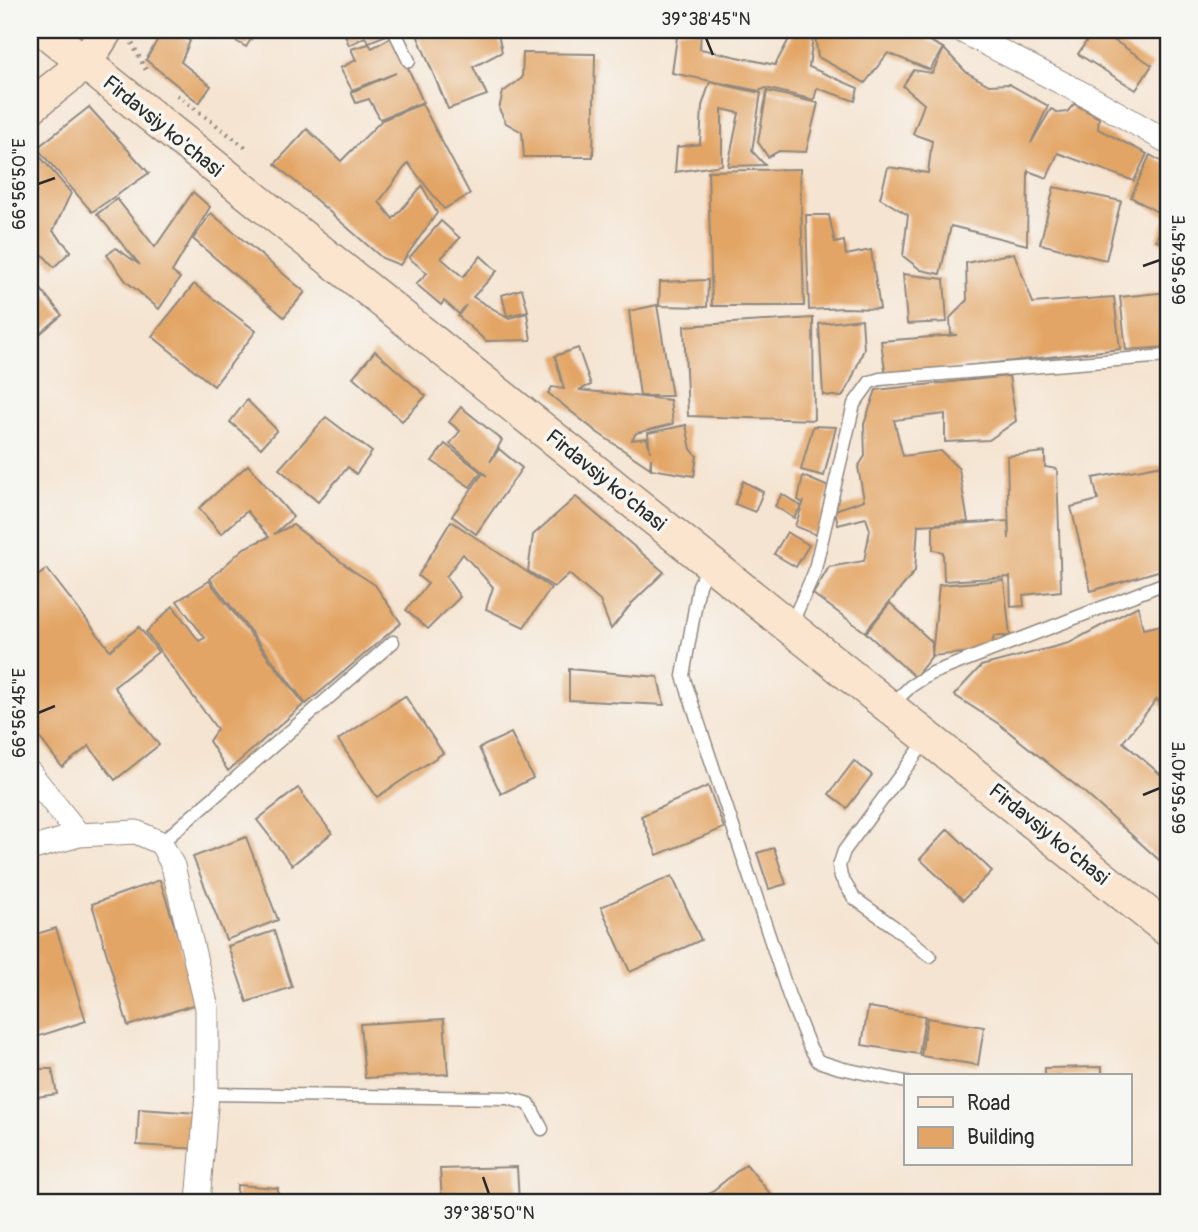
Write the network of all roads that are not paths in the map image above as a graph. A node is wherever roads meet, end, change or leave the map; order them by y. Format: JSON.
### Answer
{"nodes":[{"id":1,"x":44,"y":30,"type":"edge"},
{"id":2,"x":394,"y":30,"type":"edge"},
{"id":3,"x":960,"y":30,"type":"edge"},
{"id":4,"x":117,"y":33,"type":"edge"},
{"id":5,"x":409,"y":61,"type":"dead end"},
{"id":6,"x":85,"y":63,"type":"junction"},
{"id":7,"x":30,"y":107,"type":"edge"},
{"id":8,"x":1168,"y":142,"type":"edge"},
{"id":9,"x":1166,"y":356,"type":"dead end"},
{"id":10,"x":710,"y":562,"type":"junction"},
{"id":11,"x":1168,"y":582,"type":"edge"},
{"id":12,"x":790,"y":627,"type":"junction"},
{"id":13,"x":393,"y":642,"type":"dead end"},
{"id":14,"x":890,"y":706,"type":"junction"},
{"id":15,"x":928,"y":737,"type":"junction"},
{"id":16,"x":30,"y":773,"type":"edge"},
{"id":17,"x":79,"y":835,"type":"junction"},
{"id":18,"x":161,"y":844,"type":"junction"},
{"id":19,"x":30,"y":849,"type":"edge"},
{"id":20,"x":1168,"y":930,"type":"edge"},
{"id":21,"x":930,"y":956,"type":"dead end"},
{"id":22,"x":904,"y":1082,"type":"edge"},
{"id":23,"x":207,"y":1094,"type":"junction"},
{"id":24,"x":542,"y":1129,"type":"dead end"},
{"id":25,"x":198,"y":1202,"type":"edge"}],
"edges":[{"from":1,"to":6,"type":"main road","name":"Firdavsiy ko'chasi"},
{"from":2,"to":5,"type":"lane"},
{"from":3,"to":8,"type":"street"},
{"from":4,"to":6,"type":"main road"},
{"from":6,"to":7,"type":"main road"},
{"from":6,"to":10,"type":"main road","name":"Firdavsiy ko'chasi"},
{"from":9,"to":12,"type":"lane"},
{"from":10,"to":12,"type":"main road","name":"Firdavsiy ko'chasi"},
{"from":10,"to":22,"type":"lane"},
{"from":11,"to":14,"type":"lane"},
{"from":12,"to":14,"type":"main road","name":"Firdavsiy ko'chasi"},
{"from":13,"to":18,"type":"lane"},
{"from":14,"to":15,"type":"main road","name":"Firdavsiy ko'chasi"},
{"from":15,"to":20,"type":"main road","name":"Firdavsiy ko'chasi"},
{"from":15,"to":21,"type":"lane"},
{"from":16,"to":17,"type":"street"},
{"from":17,"to":18,"type":"street"},
{"from":17,"to":19,"type":"street"},
{"from":18,"to":23,"type":"street"},
{"from":23,"to":24,"type":"lane"},
{"from":23,"to":25,"type":"street"}]}
